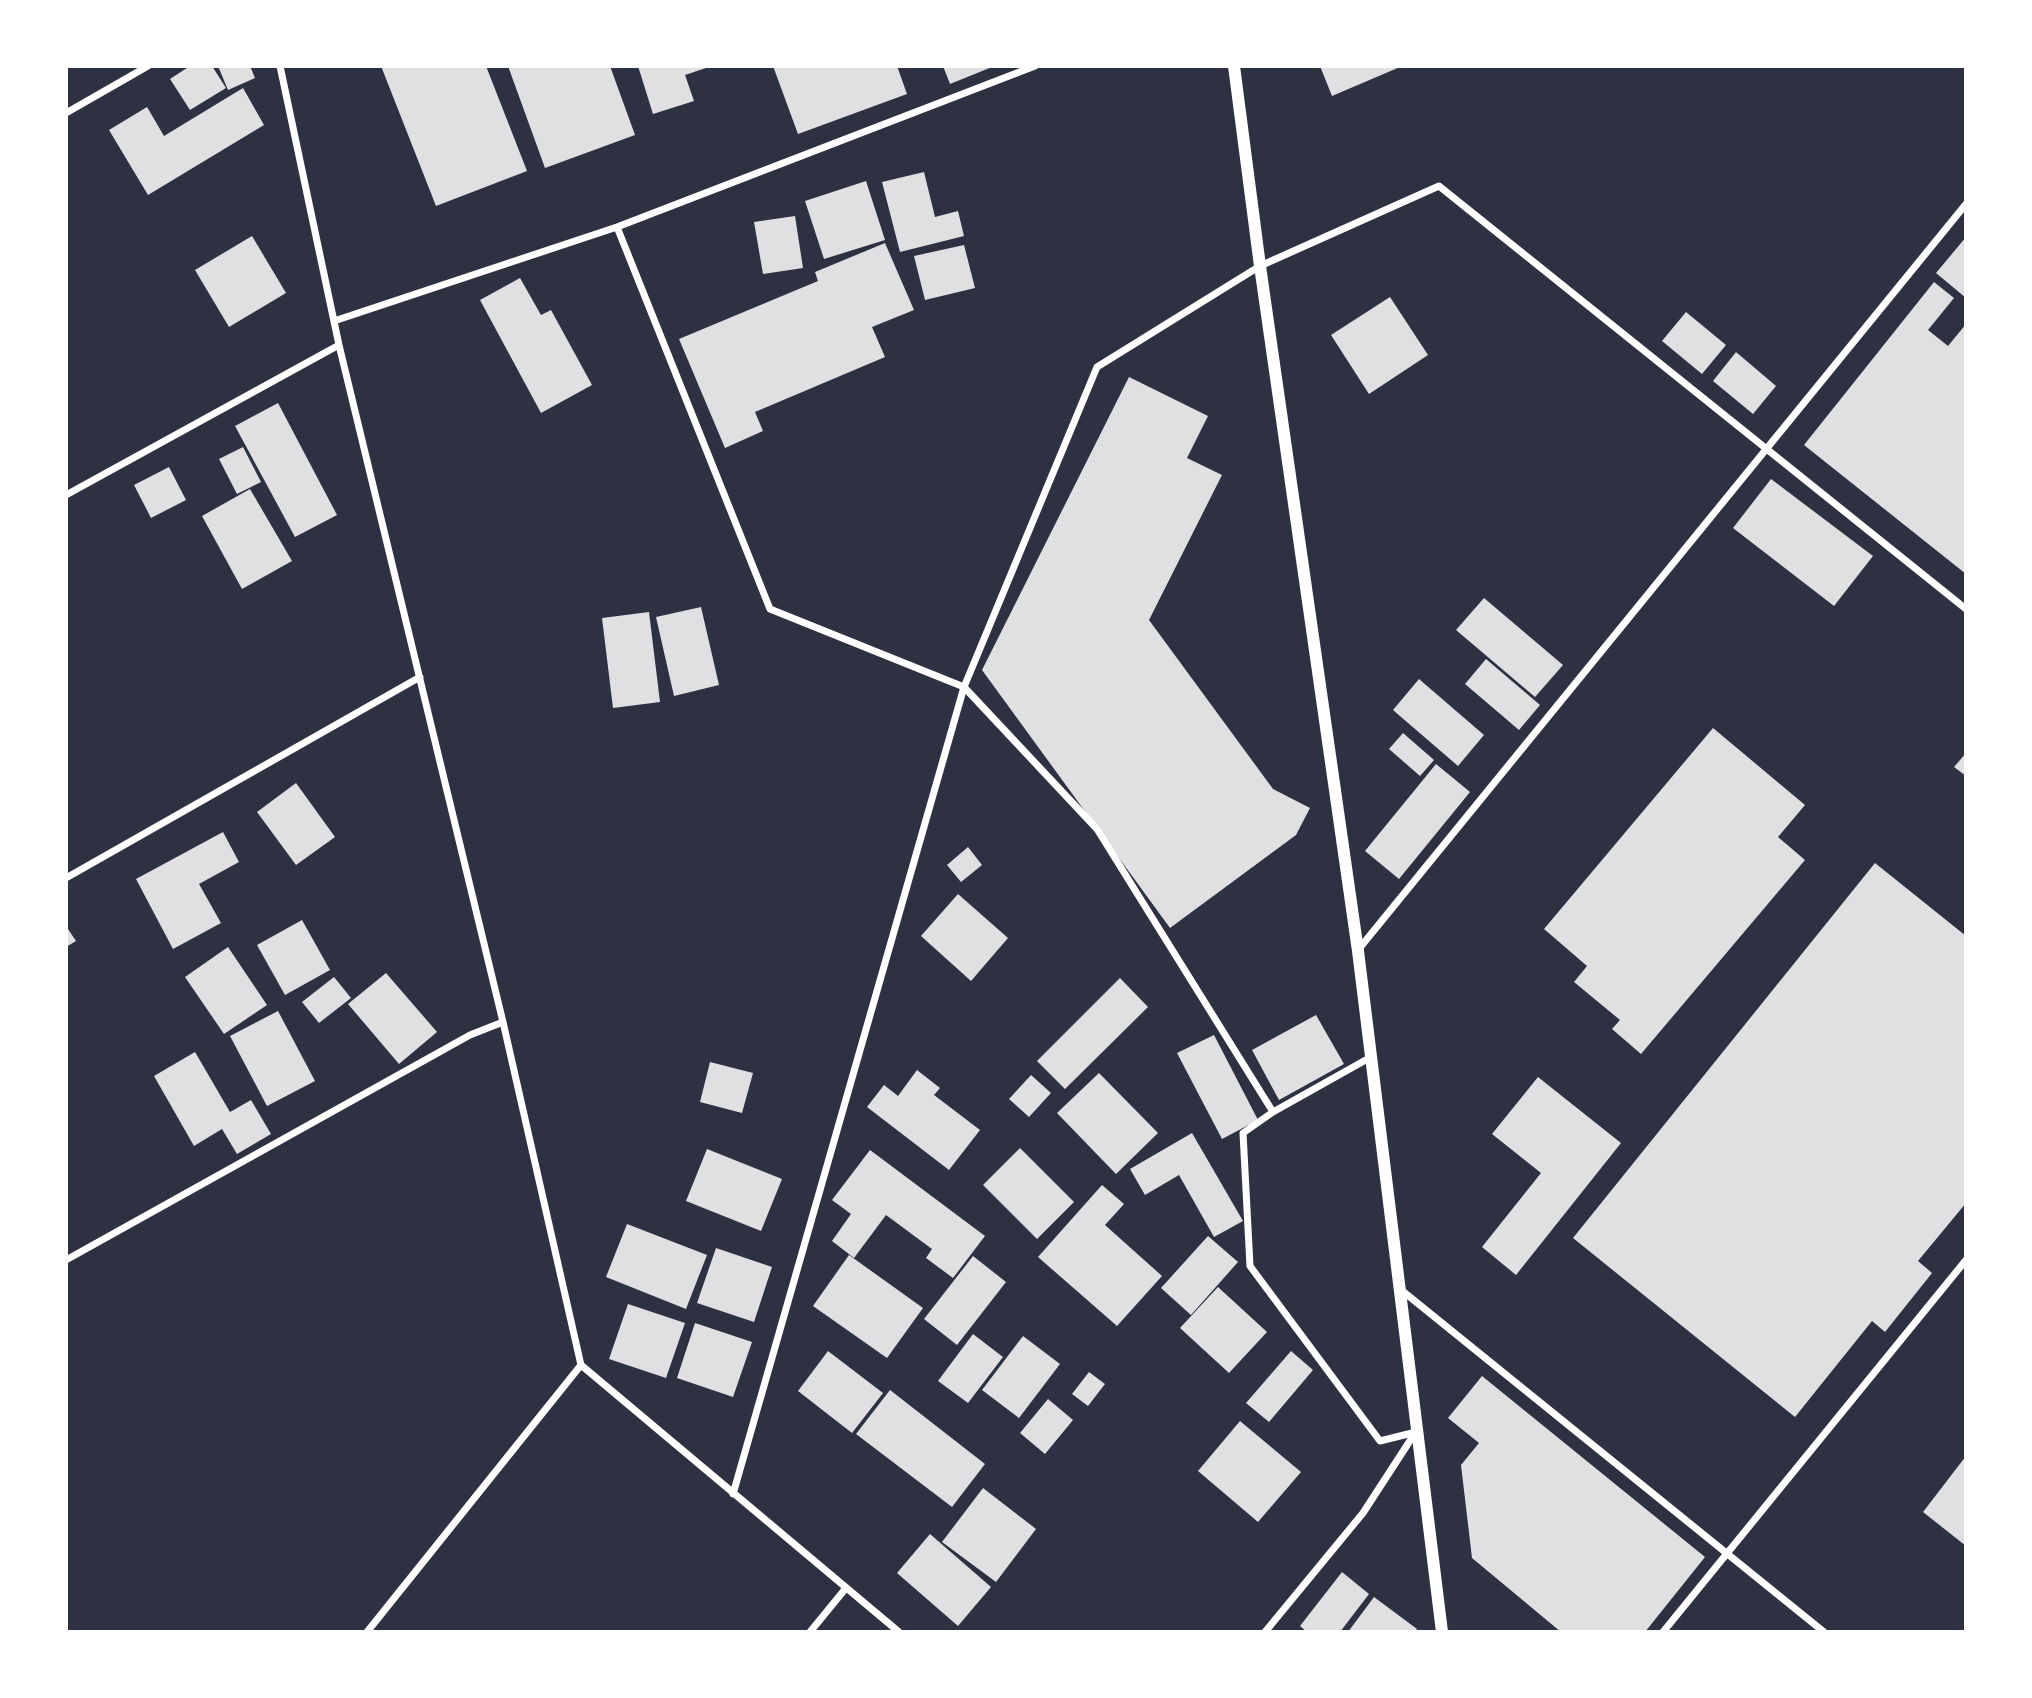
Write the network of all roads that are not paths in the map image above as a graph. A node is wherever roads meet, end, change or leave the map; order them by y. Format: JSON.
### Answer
{"nodes":[{"id":1,"x":148,"y":66,"type":"edge"},
{"id":2,"x":280,"y":66,"type":"edge"},
{"id":3,"x":1035,"y":66,"type":"edge"},
{"id":4,"x":1234,"y":66,"type":"edge"},
{"id":5,"x":66,"y":113,"type":"edge"},
{"id":6,"x":1965,"y":204,"type":"edge"},
{"id":7,"x":617,"y":227,"type":"junction"},
{"id":8,"x":1260,"y":266,"type":"junction"},
{"id":9,"x":334,"y":321,"type":"junction"},
{"id":10,"x":339,"y":345,"type":"junction"},
{"id":11,"x":1767,"y":448,"type":"junction"},
{"id":12,"x":66,"y":495,"type":"edge"},
{"id":13,"x":1965,"y":608,"type":"edge"},
{"id":14,"x":420,"y":677,"type":"junction"},
{"id":15,"x":964,"y":687,"type":"junction"},
{"id":16,"x":66,"y":878,"type":"edge"},
{"id":17,"x":1358,"y":951,"type":"junction"},
{"id":18,"x":503,"y":1022,"type":"junction"},
{"id":19,"x":1371,"y":1057,"type":"junction"},
{"id":20,"x":1273,"y":1112,"type":"junction"},
{"id":21,"x":66,"y":1260,"type":"edge"},
{"id":22,"x":1965,"y":1260,"type":"edge"},
{"id":23,"x":1400,"y":1289,"type":"junction"},
{"id":24,"x":581,"y":1365,"type":"junction"},
{"id":25,"x":1416,"y":1433,"type":"junction"},
{"id":26,"x":733,"y":1494,"type":"junction"},
{"id":27,"x":1727,"y":1553,"type":"junction"},
{"id":28,"x":846,"y":1588,"type":"junction"},
{"id":29,"x":367,"y":1632,"type":"edge"},
{"id":30,"x":810,"y":1632,"type":"edge"},
{"id":31,"x":899,"y":1632,"type":"edge"},
{"id":32,"x":1265,"y":1632,"type":"edge"},
{"id":33,"x":1442,"y":1632,"type":"edge"},
{"id":34,"x":1663,"y":1632,"type":"edge"},
{"id":35,"x":1824,"y":1632,"type":"edge"}],
"edges":[{"from":1,"to":5,"type":"street"},
{"from":2,"to":9,"type":"street"},
{"from":3,"to":7,"type":"street"},
{"from":4,"to":8,"type":"street"},
{"from":6,"to":11,"type":"street"},
{"from":7,"to":9,"type":"street"},
{"from":7,"to":15,"type":"street"},
{"from":8,"to":11,"type":"street"},
{"from":8,"to":15,"type":"street"},
{"from":8,"to":17,"type":"street"},
{"from":9,"to":10,"type":"street"},
{"from":10,"to":12,"type":"street"},
{"from":10,"to":14,"type":"street"},
{"from":11,"to":13,"type":"street"},
{"from":11,"to":17,"type":"street"},
{"from":14,"to":16,"type":"street"},
{"from":14,"to":18,"type":"street"},
{"from":15,"to":20,"type":"street"},
{"from":15,"to":26,"type":"street"},
{"from":17,"to":19,"type":"street"},
{"from":18,"to":21,"type":"street"},
{"from":18,"to":24,"type":"street"},
{"from":19,"to":20,"type":"street"},
{"from":19,"to":23,"type":"street"},
{"from":20,"to":25,"type":"street"},
{"from":22,"to":27,"type":"street"},
{"from":23,"to":25,"type":"street"},
{"from":23,"to":27,"type":"street"},
{"from":24,"to":26,"type":"street"},
{"from":24,"to":29,"type":"street"},
{"from":25,"to":32,"type":"street"},
{"from":25,"to":33,"type":"street"},
{"from":26,"to":28,"type":"street"},
{"from":27,"to":34,"type":"street"},
{"from":27,"to":35,"type":"street"},
{"from":28,"to":30,"type":"street"},
{"from":28,"to":31,"type":"street"}]}
